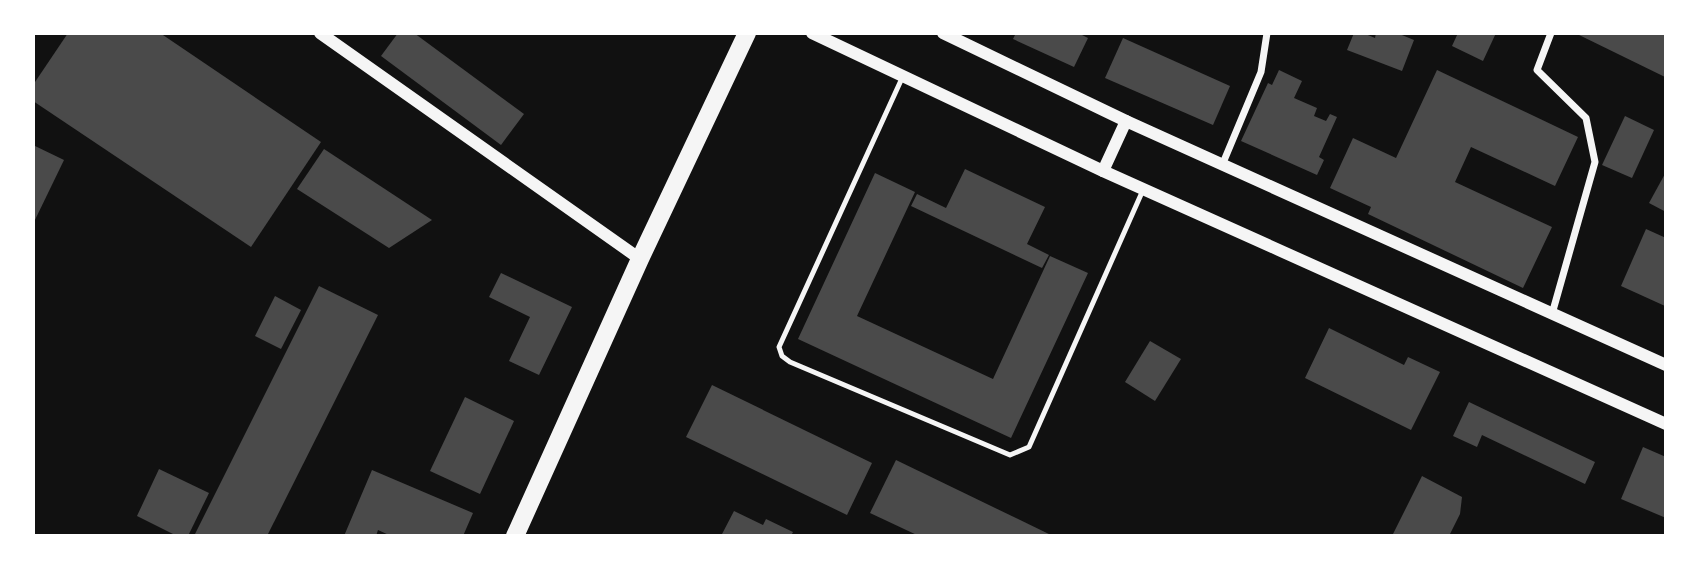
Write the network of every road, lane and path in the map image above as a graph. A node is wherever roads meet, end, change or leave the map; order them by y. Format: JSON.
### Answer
{"nodes":[{"id":1,"x":320,"y":33,"type":"edge"},
{"id":2,"x":747,"y":33,"type":"edge"},
{"id":3,"x":812,"y":33,"type":"edge"},
{"id":4,"x":943,"y":33,"type":"edge"},
{"id":5,"x":1267,"y":33,"type":"edge"},
{"id":6,"x":1551,"y":33,"type":"edge"},
{"id":7,"x":903,"y":76,"type":"junction"},
{"id":8,"x":1126,"y":121,"type":"junction"},
{"id":9,"x":1223,"y":163,"type":"junction"},
{"id":10,"x":1103,"y":171,"type":"junction"},
{"id":11,"x":1144,"y":189,"type":"junction"},
{"id":12,"x":640,"y":259,"type":"junction"},
{"id":13,"x":1552,"y":314,"type":"junction"},
{"id":14,"x":1666,"y":365,"type":"edge"},
{"id":15,"x":1666,"y":424,"type":"edge"},
{"id":16,"x":515,"y":536,"type":"edge"}],
"edges":[{"from":1,"to":12,"type":"street"},
{"from":2,"to":12,"type":"main road"},
{"from":3,"to":7,"type":"street"},
{"from":4,"to":8,"type":"street"},
{"from":5,"to":9,"type":"street"},
{"from":6,"to":13,"type":"street"},
{"from":7,"to":10,"type":"street"},
{"from":7,"to":11,"type":"lane"},
{"from":8,"to":9,"type":"street"},
{"from":8,"to":10,"type":"street"},
{"from":9,"to":13,"type":"street"},
{"from":10,"to":11,"type":"street"},
{"from":11,"to":15,"type":"street"},
{"from":12,"to":16,"type":"main road"},
{"from":13,"to":14,"type":"street"}]}
